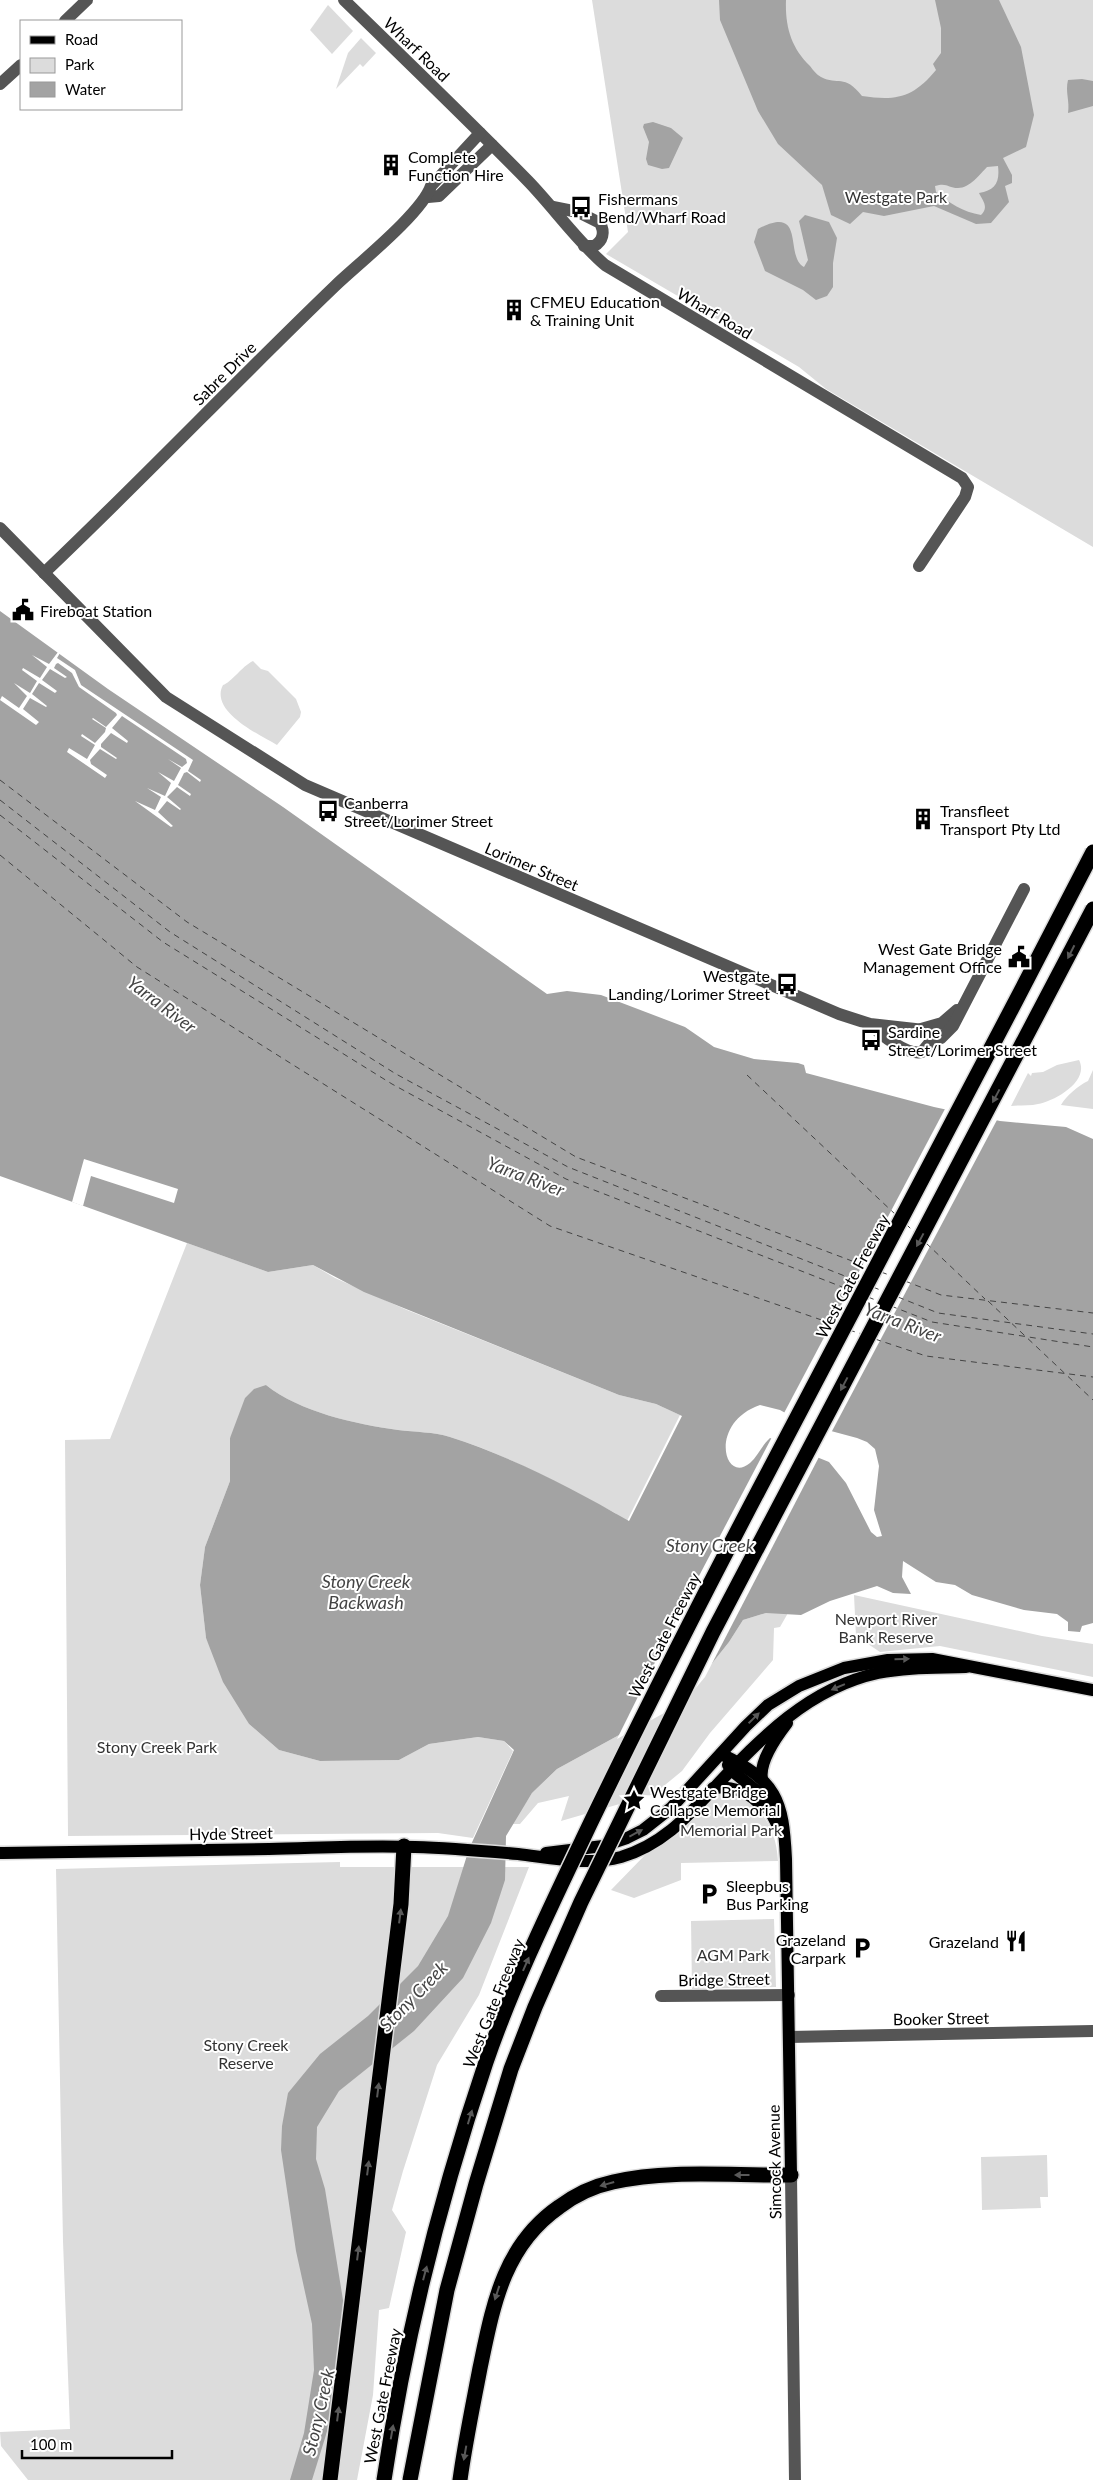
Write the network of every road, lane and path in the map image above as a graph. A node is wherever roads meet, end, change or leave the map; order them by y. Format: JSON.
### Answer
{"nodes":[{"id":1,"x":87,"y":0,"type":"edge"},
{"id":2,"x":344,"y":0,"type":"edge"},
{"id":3,"x":67,"y":20,"type":"edge"},
{"id":4,"x":20,"y":65,"type":"edge"},
{"id":5,"x":0,"y":84,"type":"edge"},
{"id":6,"x":480,"y":133,"type":"junction"},
{"id":7,"x":492,"y":145,"type":"junction"},
{"id":8,"x":428,"y":197,"type":"junction"},
{"id":9,"x":553,"y":207,"type":"junction"},
{"id":10,"x":584,"y":246,"type":"junction"},
{"id":11,"x":0,"y":528,"type":"edge"},
{"id":12,"x":919,"y":566,"type":"dead end"},
{"id":13,"x":44,"y":573,"type":"junction"},
{"id":14,"x":1093,"y":852,"type":"edge"},
{"id":15,"x":1024,"y":889,"type":"dead end"},
{"id":16,"x":1093,"y":909,"type":"edge"},
{"id":17,"x":962,"y":1005,"type":"junction"},
{"id":18,"x":870,"y":1024,"type":"junction"},
{"id":19,"x":921,"y":1029,"type":"junction"},
{"id":20,"x":931,"y":1041,"type":"junction"},
{"id":21,"x":966,"y":1667,"type":"junction"},
{"id":22,"x":1093,"y":1690,"type":"edge"},
{"id":23,"x":807,"y":1703,"type":"junction"},
{"id":24,"x":721,"y":1754,"type":"junction"},
{"id":25,"x":735,"y":1766,"type":"junction"},
{"id":26,"x":762,"y":1779,"type":"junction"},
{"id":27,"x":713,"y":1788,"type":"junction"},
{"id":28,"x":783,"y":1839,"type":"junction"},
{"id":29,"x":404,"y":1846,"type":"junction"},
{"id":30,"x":0,"y":1853,"type":"edge"},
{"id":31,"x":514,"y":1854,"type":"junction"},
{"id":32,"x":788,"y":1995,"type":"junction"},
{"id":33,"x":661,"y":1996,"type":"dead end"},
{"id":34,"x":1093,"y":2031,"type":"edge"},
{"id":35,"x":789,"y":2037,"type":"junction"},
{"id":36,"x":791,"y":2175,"type":"junction"},
{"id":37,"x":330,"y":2480,"type":"edge"},
{"id":38,"x":384,"y":2480,"type":"edge"},
{"id":39,"x":410,"y":2480,"type":"edge"},
{"id":40,"x":460,"y":2480,"type":"edge"},
{"id":41,"x":795,"y":2480,"type":"edge"}],
"edges":[{"from":1,"to":3,"type":"street"},
{"from":2,"to":6,"type":"street","name":"Wharf Road"},
{"from":4,"to":5,"type":"street"},
{"from":6,"to":7,"type":"street","name":"Wharf Road"},
{"from":6,"to":8,"type":"street","name":"Sabre Drive"},
{"from":7,"to":8,"type":"street","name":"Sabre Drive"},
{"from":7,"to":9,"type":"street","name":"Wharf Road"},
{"from":8,"to":13,"type":"street","name":"Sabre Drive"},
{"from":9,"to":10,"type":"street","name":"Wharf Road"},
{"from":9,"to":10,"type":"street"},
{"from":10,"to":12,"type":"street","name":"Wharf Road"},
{"from":11,"to":13,"type":"street","name":"Lorimer Street"},
{"from":13,"to":18,"type":"street","name":"Lorimer Street"},
{"from":38,"to":14,"type":"highway","name":"West Gate Freeway","one_way":true,"bridge":true},
{"from":15,"to":17,"type":"street","name":"Lorimer Street"},
{"from":16,"to":39,"type":"highway","one_way":true,"bridge":true},
{"from":17,"to":19,"type":"street"},
{"from":17,"to":20,"type":"street","name":"Lorimer Street"},
{"from":18,"to":19,"type":"street","name":"Lorimer Street"},
{"from":18,"to":20,"type":"street","name":"Lorimer Street"},
{"from":19,"to":20,"type":"street"},
{"from":21,"to":22,"type":"main road"},
{"from":21,"to":23,"type":"main road","one_way":true},
{"from":24,"to":21,"type":"main road","one_way":true},
{"from":23,"to":25,"type":"main road"},
{"from":23,"to":26,"type":"main road"},
{"from":24,"to":25,"type":"main road"},
{"from":31,"to":24,"type":"main road","one_way":true},
{"from":25,"to":26,"type":"main road","name":"Simcock Avenue"},
{"from":25,"to":27,"type":"main road"},
{"from":25,"to":28,"type":"main road","name":"Simcock Avenue"},
{"from":26,"to":28,"type":"main road","name":"Simcock Avenue"},
{"from":27,"to":28,"type":"main road"},
{"from":27,"to":31,"type":"main road"},
{"from":28,"to":32,"type":"main road","name":"Simcock Avenue"},
{"from":29,"to":30,"type":"main road","name":"Hyde Street"},
{"from":29,"to":31,"type":"main road","name":"Hyde Street"},
{"from":37,"to":29,"type":"highway","one_way":true},
{"from":32,"to":33,"type":"street","name":"Bridge Street"},
{"from":32,"to":35,"type":"main road","name":"Simcock Avenue"},
{"from":34,"to":35,"type":"street","name":"Booker Street"},
{"from":35,"to":36,"type":"main road","name":"Simcock Avenue"},
{"from":36,"to":40,"type":"highway","one_way":true},
{"from":36,"to":41,"type":"street","name":"Simcock Avenue"}]}
